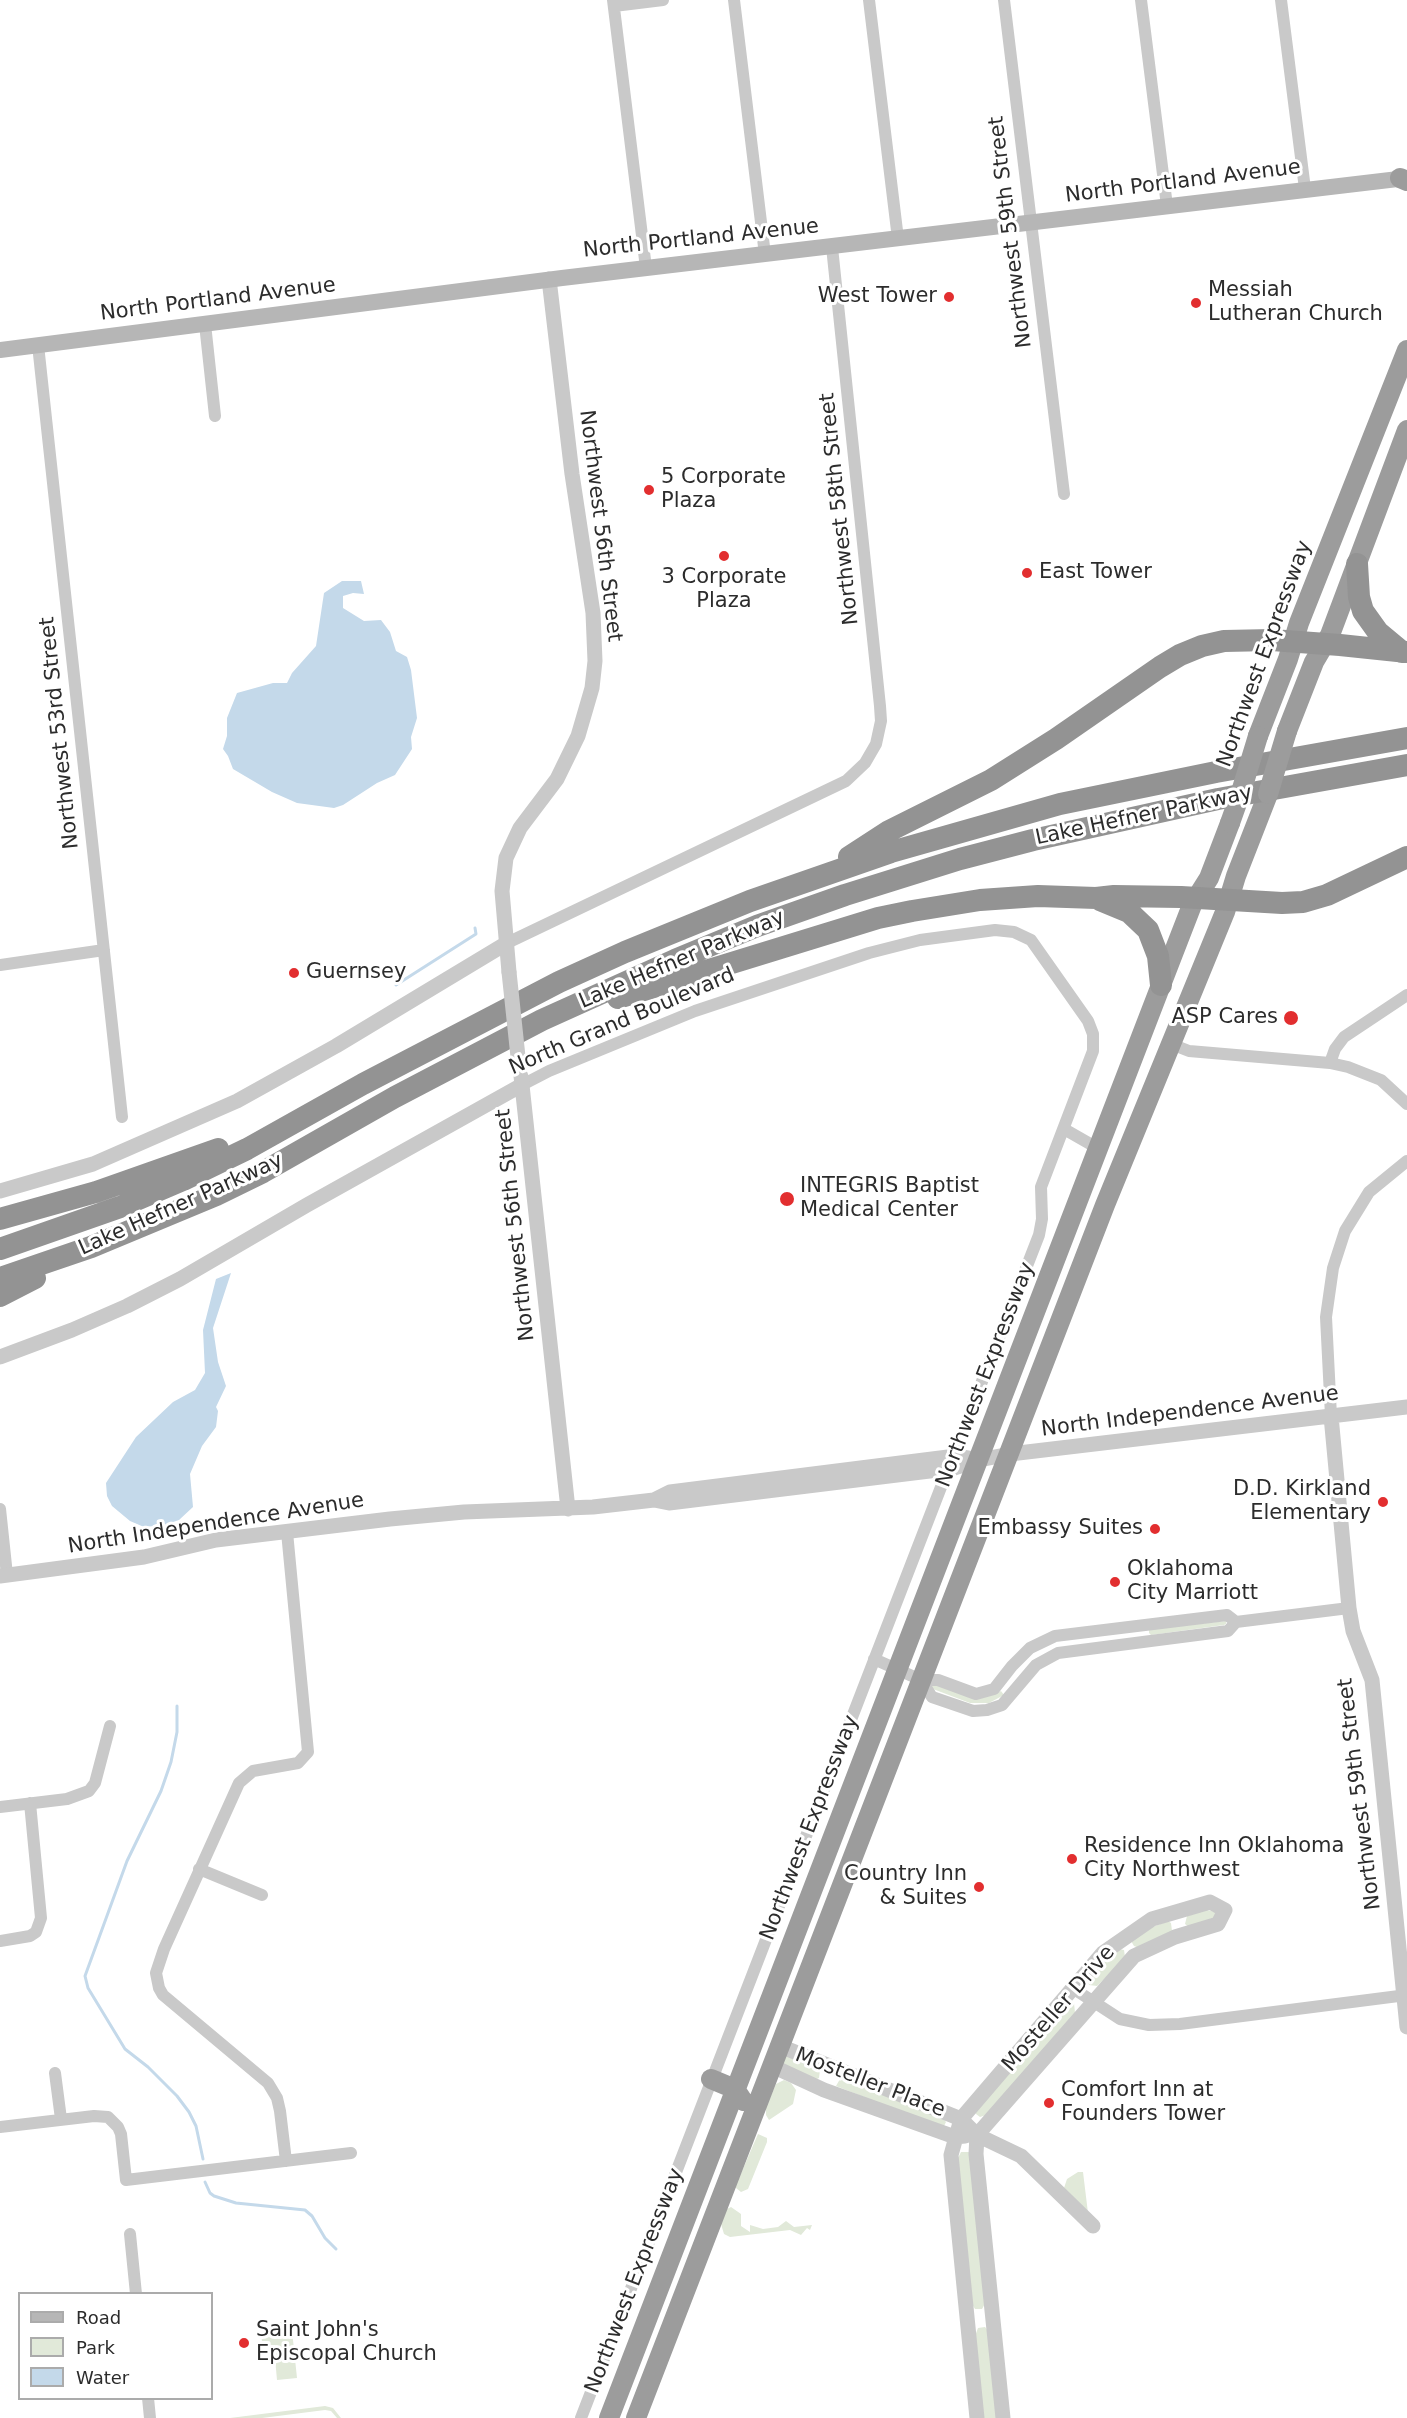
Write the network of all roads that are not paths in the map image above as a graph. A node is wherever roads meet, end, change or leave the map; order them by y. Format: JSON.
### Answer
{"nodes":[{"id":1,"x":663,"y":0,"type":"edge"},
{"id":2,"x":734,"y":0,"type":"edge"},
{"id":3,"x":868,"y":0,"type":"edge"},
{"id":4,"x":1004,"y":0,"type":"edge"},
{"id":5,"x":1141,"y":0,"type":"edge"},
{"id":6,"x":1281,"y":0,"type":"edge"},
{"id":7,"x":614,"y":3,"type":"edge"},
{"id":8,"x":1405,"y":179,"type":"edge"},
{"id":9,"x":1305,"y":189,"type":"junction"},
{"id":10,"x":1167,"y":206,"type":"junction"},
{"id":11,"x":1030,"y":223,"type":"junction"},
{"id":12,"x":898,"y":239,"type":"junction"},
{"id":13,"x":832,"y":247,"type":"junction"},
{"id":14,"x":765,"y":255,"type":"junction"},
{"id":15,"x":646,"y":268,"type":"junction"},
{"id":16,"x":549,"y":279,"type":"junction"},
{"id":17,"x":205,"y":324,"type":"junction"},
{"id":18,"x":38,"y":345,"type":"junction"},
{"id":19,"x":0,"y":350,"type":"edge"},
{"id":20,"x":1407,"y":350,"type":"edge"},
{"id":21,"x":215,"y":416,"type":"dead end"},
{"id":22,"x":1407,"y":430,"type":"edge"},
{"id":23,"x":1064,"y":494,"type":"dead end"},
{"id":24,"x":1357,"y":564,"type":"junction"},
{"id":25,"x":1293,"y":641,"type":"junction"},
{"id":26,"x":1324,"y":644,"type":"junction"},
{"id":27,"x":1404,"y":652,"type":"edge"},
{"id":28,"x":1407,"y":738,"type":"edge"},
{"id":29,"x":1407,"y":765,"type":"edge"},
{"id":30,"x":1407,"y":856,"type":"edge"},
{"id":31,"x":820,"y":876,"type":"junction"},
{"id":32,"x":1197,"y":897,"type":"junction"},
{"id":33,"x":1096,"y":898,"type":"junction"},
{"id":34,"x":1229,"y":899,"type":"junction"},
{"id":35,"x":507,"y":943,"type":"junction"},
{"id":36,"x":104,"y":950,"type":"junction"},
{"id":37,"x":0,"y":965,"type":"edge"},
{"id":38,"x":1161,"y":985,"type":"junction"},
{"id":39,"x":1407,"y":995,"type":"edge"},
{"id":40,"x":1150,"y":1016,"type":"junction"},
{"id":41,"x":542,"y":1020,"type":"junction"},
{"id":42,"x":1171,"y":1044,"type":"junction"},
{"id":43,"x":1330,"y":1063,"type":"junction"},
{"id":44,"x":522,"y":1085,"type":"junction"},
{"id":45,"x":1407,"y":1104,"type":"edge"},
{"id":46,"x":123,"y":1117,"type":"dead end"},
{"id":47,"x":304,"y":1119,"type":"junction"},
{"id":48,"x":1138,"y":1121,"type":"junction"},
{"id":49,"x":1064,"y":1129,"type":"junction"},
{"id":50,"x":1099,"y":1149,"type":"junction"},
{"id":51,"x":1407,"y":1161,"type":"edge"},
{"id":52,"x":0,"y":1191,"type":"edge"},
{"id":53,"x":1105,"y":1205,"type":"junction"},
{"id":54,"x":0,"y":1219,"type":"edge"},
{"id":55,"x":91,"y":1247,"type":"junction"},
{"id":56,"x":0,"y":1249,"type":"edge"},
{"id":57,"x":0,"y":1278,"type":"edge"},
{"id":58,"x":0,"y":1296,"type":"edge"},
{"id":59,"x":0,"y":1357,"type":"edge"},
{"id":60,"x":1407,"y":1407,"type":"edge"},
{"id":61,"x":1331,"y":1416,"type":"junction"},
{"id":62,"x":1010,"y":1454,"type":"junction"},
{"id":63,"x":979,"y":1460,"type":"junction"},
{"id":64,"x":950,"y":1463,"type":"junction"},
{"id":65,"x":0,"y":1509,"type":"edge"},
{"id":66,"x":568,"y":1509,"type":"junction"},
{"id":67,"x":287,"y":1532,"type":"junction"},
{"id":68,"x":4,"y":1575,"type":"edge"},
{"id":69,"x":1349,"y":1608,"type":"junction"},
{"id":70,"x":1236,"y":1622,"type":"junction"},
{"id":71,"x":1047,"y":1639,"type":"junction"},
{"id":72,"x":1050,"y":1657,"type":"junction"},
{"id":73,"x":874,"y":1659,"type":"junction"},
{"id":74,"x":897,"y":1669,"type":"junction"},
{"id":75,"x":1003,"y":1677,"type":"junction"},
{"id":76,"x":921,"y":1680,"type":"junction"},
{"id":77,"x":1016,"y":1690,"type":"junction"},
{"id":78,"x":110,"y":1726,"type":"dead end"},
{"id":79,"x":30,"y":1803,"type":"junction"},
{"id":80,"x":0,"y":1807,"type":"edge"},
{"id":81,"x":199,"y":1869,"type":"junction"},
{"id":82,"x":262,"y":1895,"type":"dead end"},
{"id":83,"x":0,"y":1941,"type":"edge"},
{"id":84,"x":1074,"y":1989,"type":"junction"},
{"id":85,"x":1406,"y":1995,"type":"edge"},
{"id":86,"x":1092,"y":2003,"type":"junction"},
{"id":87,"x":1407,"y":2027,"type":"edge"},
{"id":88,"x":757,"y":2033,"type":"junction"},
{"id":89,"x":780,"y":2046,"type":"junction"},
{"id":90,"x":772,"y":2066,"type":"junction"},
{"id":91,"x":833,"y":2068,"type":"junction"},
{"id":92,"x":55,"y":2073,"type":"dead end"},
{"id":93,"x":711,"y":2079,"type":"junction"},
{"id":94,"x":735,"y":2089,"type":"junction"},
{"id":95,"x":824,"y":2090,"type":"junction"},
{"id":96,"x":753,"y":2117,"type":"junction"},
{"id":97,"x":61,"y":2119,"type":"junction"},
{"id":98,"x":961,"y":2119,"type":"junction"},
{"id":99,"x":0,"y":2127,"type":"edge"},
{"id":100,"x":956,"y":2137,"type":"junction"},
{"id":101,"x":977,"y":2139,"type":"junction"},
{"id":102,"x":351,"y":2153,"type":"dead end"},
{"id":103,"x":286,"y":2161,"type":"junction"},
{"id":104,"x":1093,"y":2226,"type":"dead end"},
{"id":105,"x":130,"y":2234,"type":"dead end"},
{"id":106,"x":136,"y":2292,"type":"edge"},
{"id":107,"x":993,"y":2316,"type":"junction"},
{"id":108,"x":967,"y":2319,"type":"junction"},
{"id":109,"x":148,"y":2400,"type":"edge"},
{"id":110,"x":150,"y":2418,"type":"edge"},
{"id":111,"x":581,"y":2418,"type":"edge"},
{"id":112,"x":609,"y":2418,"type":"edge"},
{"id":113,"x":636,"y":2418,"type":"edge"},
{"id":114,"x":977,"y":2418,"type":"edge"},
{"id":115,"x":1003,"y":2418,"type":"edge"}],
"edges":[{"from":1,"to":7,"type":"street"},
{"from":2,"to":14,"type":"street"},
{"from":3,"to":12,"type":"street"},
{"from":4,"to":11,"type":"street","name":"Northwest 59th Street"},
{"from":5,"to":10,"type":"street"},
{"from":6,"to":9,"type":"street"},
{"from":7,"to":15,"type":"street"},
{"from":8,"to":9,"type":"main road","name":"North Portland Avenue"},
{"from":9,"to":10,"type":"main road","name":"North Portland Avenue"},
{"from":10,"to":11,"type":"main road","name":"North Portland Avenue"},
{"from":11,"to":12,"type":"main road","name":"North Portland Avenue"},
{"from":11,"to":23,"type":"street","name":"Northwest 59th Street"},
{"from":12,"to":13,"type":"main road","name":"North Portland Avenue"},
{"from":13,"to":14,"type":"main road","name":"North Portland Avenue"},
{"from":13,"to":35,"type":"street","name":"Northwest 58th Street"},
{"from":14,"to":15,"type":"main road","name":"North Portland Avenue"},
{"from":15,"to":16,"type":"main road","name":"North Portland Avenue"},
{"from":16,"to":17,"type":"main road","name":"North Portland Avenue"},
{"from":16,"to":35,"type":"street","name":"Northwest 56th Street"},
{"from":17,"to":18,"type":"main road","name":"North Portland Avenue"},
{"from":17,"to":21,"type":"street"},
{"from":18,"to":19,"type":"main road","name":"North Portland Avenue"},
{"from":18,"to":36,"type":"street","name":"Northwest 53rd Street"},
{"from":20,"to":25,"type":"highway","name":"Northwest Expressway"},
{"from":22,"to":24,"type":"highway"},
{"from":24,"to":26,"type":"highway"},
{"from":24,"to":27,"type":"highway"},
{"from":25,"to":26,"type":"highway"},
{"from":25,"to":31,"type":"highway"},
{"from":25,"to":32,"type":"highway","name":"Northwest Expressway","bridge":true},
{"from":26,"to":27,"type":"highway"},
{"from":26,"to":34,"type":"highway","bridge":true},
{"from":28,"to":31,"type":"highway","name":"Lake Hefner Parkway"},
{"from":29,"to":41,"type":"highway","name":"Lake Hefner Parkway"},
{"from":30,"to":34,"type":"highway"},
{"from":31,"to":47,"type":"highway","name":"Lake Hefner Parkway"},
{"from":32,"to":33,"type":"highway"},
{"from":32,"to":34,"type":"highway"},
{"from":32,"to":38,"type":"highway","name":"Northwest Expressway"},
{"from":33,"to":38,"type":"highway"},
{"from":33,"to":41,"type":"highway"},
{"from":34,"to":42,"type":"highway"},
{"from":35,"to":44,"type":"street","name":"Northwest 56th Street","bridge":true},
{"from":35,"to":52,"type":"street"},
{"from":36,"to":37,"type":"street"},
{"from":36,"to":46,"type":"street","name":"Northwest 53rd Street"},
{"from":38,"to":40,"type":"highway","name":"Northwest Expressway"},
{"from":39,"to":43,"type":"street"},
{"from":40,"to":48,"type":"highway"},
{"from":40,"to":50,"type":"highway","name":"Northwest Expressway"},
{"from":41,"to":55,"type":"highway","name":"Lake Hefner Parkway"},
{"from":42,"to":43,"type":"street"},
{"from":42,"to":48,"type":"highway"},
{"from":43,"to":45,"type":"street"},
{"from":44,"to":49,"type":"street","name":"North Grand Boulevard"},
{"from":44,"to":59,"type":"street","name":"North Grand Boulevard"},
{"from":44,"to":66,"type":"street","name":"Northwest 56th Street"},
{"from":47,"to":54,"type":"highway"},
{"from":47,"to":56,"type":"highway","name":"Lake Hefner Parkway"},
{"from":48,"to":53,"type":"highway"},
{"from":49,"to":50,"type":"street"},
{"from":49,"to":64,"type":"street","name":"Northwest Expressway"},
{"from":50,"to":53,"type":"highway"},
{"from":50,"to":63,"type":"highway","name":"Northwest Expressway"},
{"from":51,"to":61,"type":"street"},
{"from":53,"to":62,"type":"highway"},
{"from":55,"to":57,"type":"highway","name":"Lake Hefner Parkway"},
{"from":55,"to":58,"type":"highway"},
{"from":60,"to":61,"type":"street","name":"North Independence Avenue"},
{"from":61,"to":62,"type":"street","name":"North Independence Avenue"},
{"from":61,"to":69,"type":"street","name":"Northwest 59th Street"},
{"from":62,"to":63,"type":"street","name":"North Independence Avenue"},
{"from":62,"to":76,"type":"highway"},
{"from":63,"to":64,"type":"street","name":"North Independence Avenue"},
{"from":63,"to":74,"type":"highway","name":"Northwest Expressway"},
{"from":64,"to":66,"type":"street","name":"North Independence Avenue"},
{"from":64,"to":73,"type":"street","name":"Northwest Expressway"},
{"from":65,"to":68,"type":"street"},
{"from":66,"to":67,"type":"street","name":"North Independence Avenue"},
{"from":67,"to":68,"type":"street","name":"North Independence Avenue"},
{"from":67,"to":81,"type":"street"},
{"from":69,"to":70,"type":"street"},
{"from":69,"to":85,"type":"street","name":"Northwest 59th Street"},
{"from":70,"to":71,"type":"street"},
{"from":70,"to":72,"type":"street"},
{"from":71,"to":72,"type":"street"},
{"from":71,"to":75,"type":"street"},
{"from":72,"to":77,"type":"street"},
{"from":73,"to":74,"type":"street"},
{"from":73,"to":93,"type":"street","name":"Northwest Expressway"},
{"from":74,"to":76,"type":"street"},
{"from":74,"to":88,"type":"highway","name":"Northwest Expressway"},
{"from":75,"to":76,"type":"street"},
{"from":75,"to":77,"type":"street"},
{"from":76,"to":77,"type":"street"},
{"from":76,"to":89,"type":"highway"},
{"from":78,"to":79,"type":"street"},
{"from":79,"to":80,"type":"street"},
{"from":79,"to":83,"type":"street"},
{"from":81,"to":82,"type":"street"},
{"from":81,"to":103,"type":"street"},
{"from":84,"to":86,"type":"street"},
{"from":84,"to":86,"type":"street","name":"Mosteller Drive"},
{"from":84,"to":98,"type":"street","name":"Mosteller Drive"},
{"from":85,"to":86,"type":"street"},
{"from":85,"to":87,"type":"street","name":"Northwest 59th Street"},
{"from":86,"to":101,"type":"street","name":"Mosteller Drive"},
{"from":88,"to":90,"type":"highway"},
{"from":88,"to":94,"type":"highway","name":"Northwest Expressway"},
{"from":89,"to":90,"type":"highway"},
{"from":89,"to":91,"type":"street","name":"Mosteller Place"},
{"from":90,"to":95,"type":"street","name":"Mosteller Place"},
{"from":90,"to":96,"type":"highway"},
{"from":91,"to":95,"type":"street"},
{"from":91,"to":98,"type":"street","name":"Mosteller Place"},
{"from":92,"to":97,"type":"street"},
{"from":93,"to":94,"type":"highway"},
{"from":93,"to":111,"type":"street","name":"Northwest Expressway"},
{"from":94,"to":96,"type":"highway"},
{"from":94,"to":112,"type":"highway","name":"Northwest Expressway"},
{"from":95,"to":100,"type":"street","name":"Mosteller Place"},
{"from":96,"to":113,"type":"highway"},
{"from":97,"to":99,"type":"street"},
{"from":97,"to":103,"type":"street"},
{"from":98,"to":100,"type":"street"},
{"from":98,"to":101,"type":"street"},
{"from":100,"to":101,"type":"street"},
{"from":100,"to":108,"type":"street"},
{"from":101,"to":104,"type":"street"},
{"from":101,"to":107,"type":"street"},
{"from":102,"to":103,"type":"street"},
{"from":105,"to":106,"type":"street"},
{"from":107,"to":108,"type":"street"},
{"from":107,"to":115,"type":"street"},
{"from":108,"to":114,"type":"street"},
{"from":109,"to":110,"type":"street"}]}
